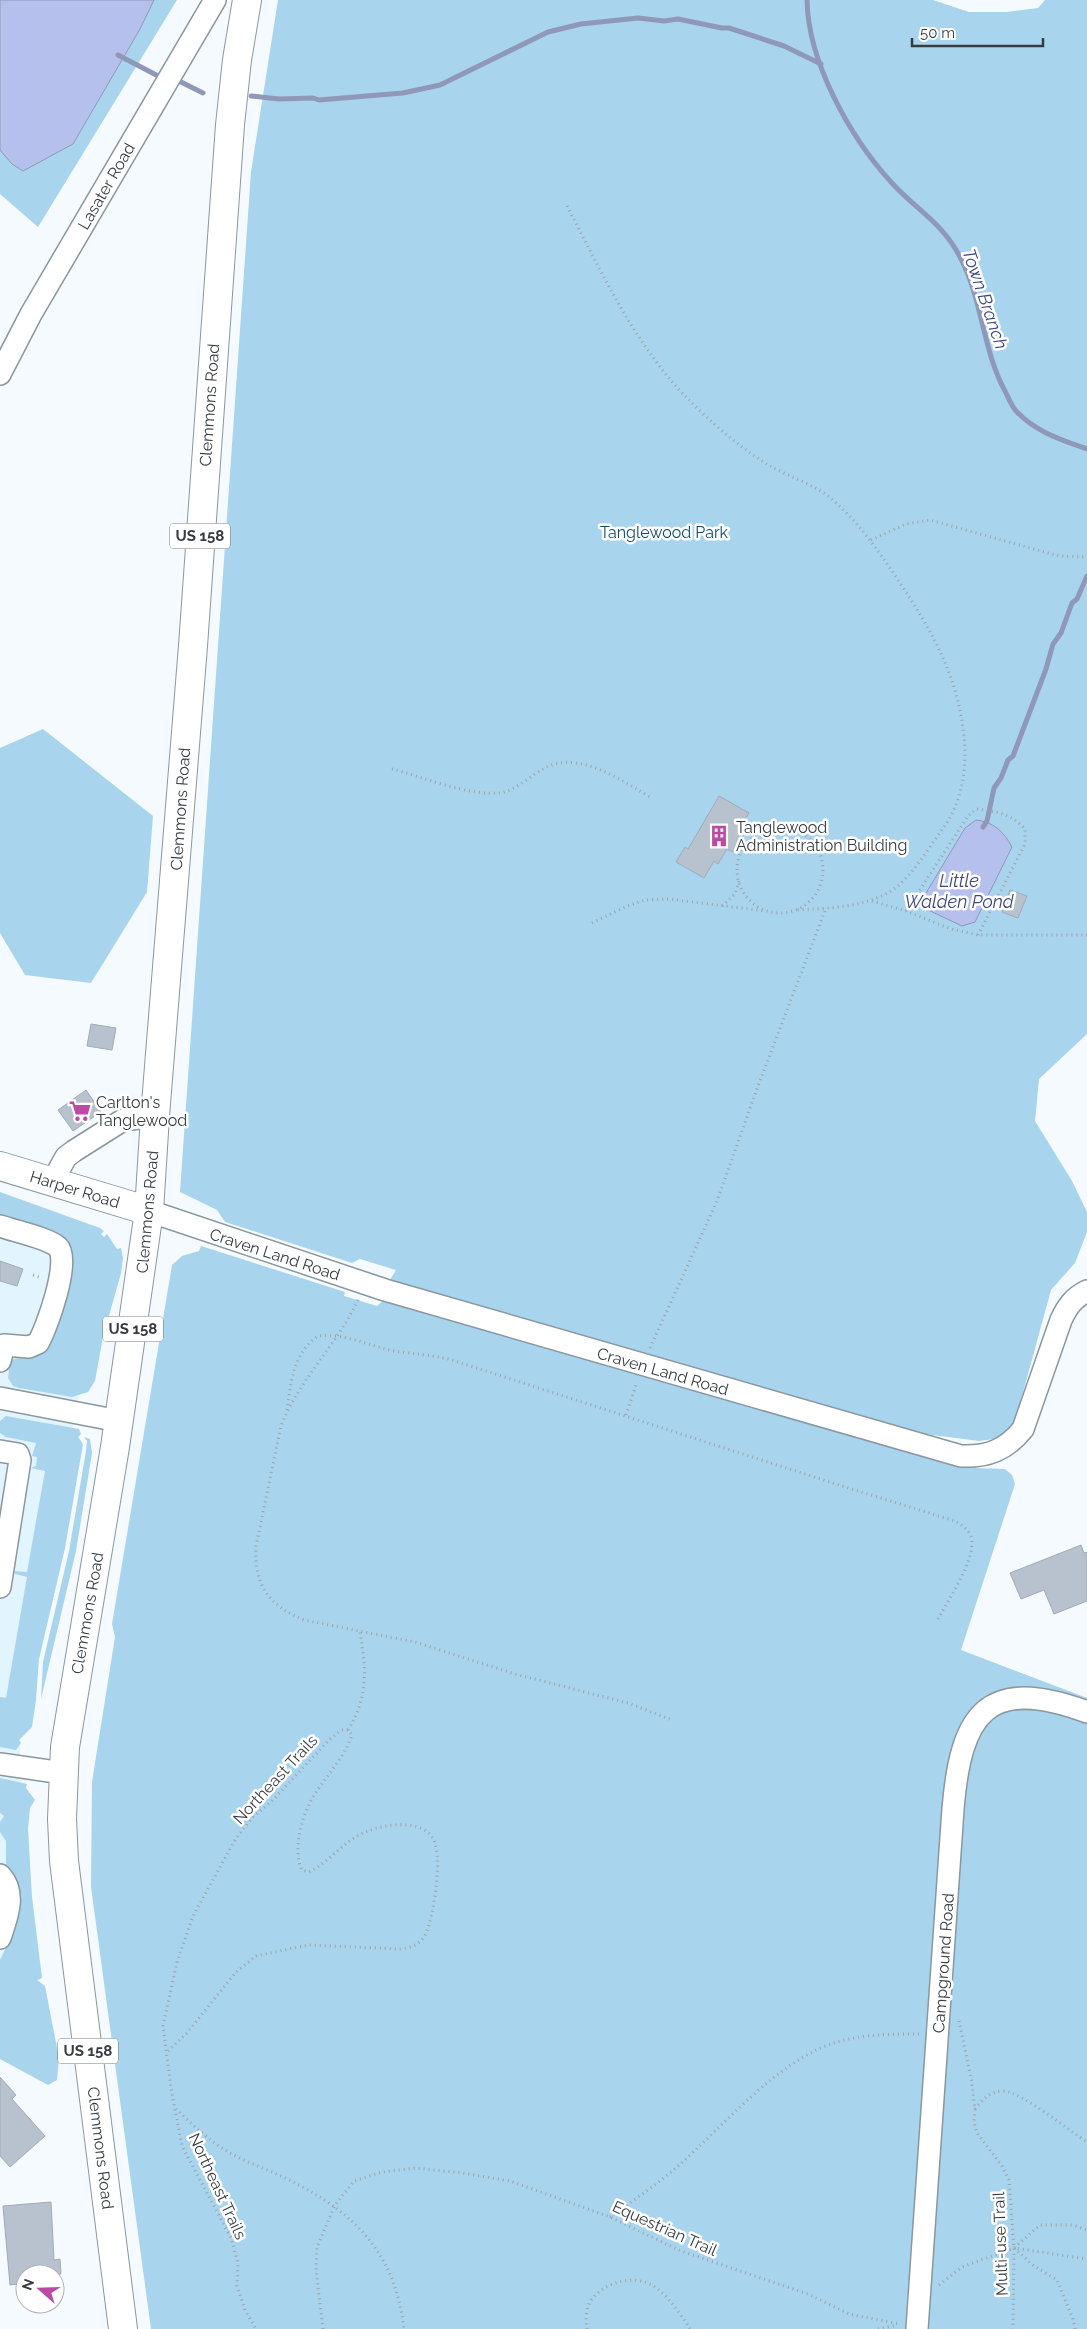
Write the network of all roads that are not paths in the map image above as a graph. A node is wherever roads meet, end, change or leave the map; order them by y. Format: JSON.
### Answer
{"nodes":[{"id":1,"x":215,"y":0,"type":"edge"},
{"id":2,"x":246,"y":0,"type":"edge"},
{"id":3,"x":0,"y":374,"type":"edge"},
{"id":4,"x":155,"y":1116,"type":"junction"},
{"id":5,"x":0,"y":1166,"type":"edge"},
{"id":6,"x":52,"y":1182,"type":"junction"},
{"id":7,"x":149,"y":1211,"type":"junction"},
{"id":8,"x":0,"y":1226,"type":"edge"},
{"id":9,"x":1087,"y":1292,"type":"edge"},
{"id":10,"x":1,"y":1348,"type":"edge"},
{"id":11,"x":0,"y":1398,"type":"edge"},
{"id":12,"x":119,"y":1421,"type":"junction"},
{"id":13,"x":0,"y":1451,"type":"edge"},
{"id":14,"x":0,"y":1587,"type":"edge"},
{"id":15,"x":1087,"y":1712,"type":"edge"},
{"id":16,"x":0,"y":1764,"type":"edge"},
{"id":17,"x":63,"y":1773,"type":"junction"},
{"id":18,"x":0,"y":1875,"type":"edge"},
{"id":19,"x":0,"y":1938,"type":"edge"},
{"id":20,"x":909,"y":2327,"type":"edge"},
{"id":21,"x":123,"y":2329,"type":"edge"}],
"edges":[{"from":1,"to":3,"type":"street","name":"Lasater Road"},
{"from":2,"to":4,"type":"main road","name":"Clemmons Road","number":"US 158"},
{"from":4,"to":6,"type":"street"},
{"from":4,"to":7,"type":"main road","name":"Clemmons Road","number":"US 158"},
{"from":5,"to":6,"type":"main road","name":"Harper Road"},
{"from":6,"to":7,"type":"main road","name":"Harper Road"},
{"from":7,"to":9,"type":"street","name":"Craven Land Road"},
{"from":7,"to":12,"type":"main road","name":"Clemmons Road","number":"US 158"},
{"from":8,"to":10,"type":"street"},
{"from":11,"to":12,"type":"street"},
{"from":12,"to":17,"type":"main road","name":"Clemmons Road","number":"US 158"},
{"from":13,"to":14,"type":"street"},
{"from":15,"to":20,"type":"street","name":"Campground Road"},
{"from":16,"to":17,"type":"street"},
{"from":17,"to":21,"type":"main road","name":"Clemmons Road","number":"US 158"},
{"from":18,"to":19,"type":"street"}]}
